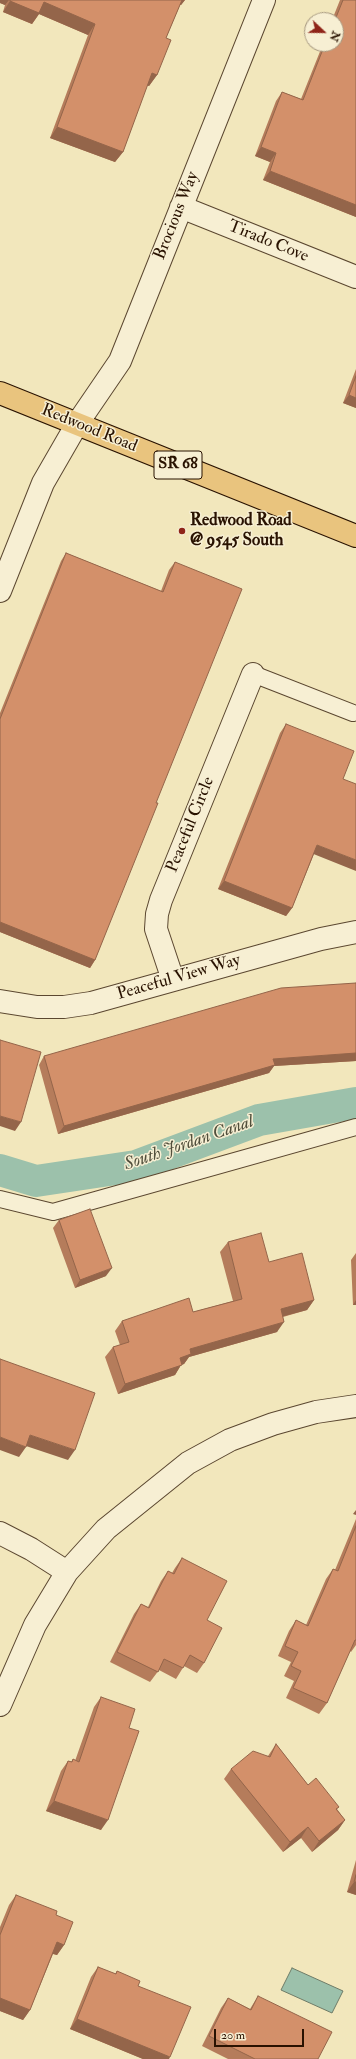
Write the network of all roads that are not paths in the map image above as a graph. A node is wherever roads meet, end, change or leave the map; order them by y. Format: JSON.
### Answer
{"nodes":[{"id":1,"x":264,"y":0,"type":"edge"},
{"id":2,"x":181,"y":207,"type":"junction"},
{"id":3,"x":356,"y":277,"type":"edge"},
{"id":4,"x":0,"y":393,"type":"edge"},
{"id":5,"x":77,"y":424,"type":"junction"},
{"id":6,"x":356,"y":536,"type":"edge"},
{"id":7,"x":0,"y":591,"type":"edge"},
{"id":8,"x":253,"y":674,"type":"joint"},
{"id":9,"x":353,"y":713,"type":"dead end"},
{"id":10,"x":356,"y":932,"type":"edge"},
{"id":11,"x":173,"y":980,"type":"junction"},
{"id":12,"x":0,"y":1000,"type":"edge"},
{"id":13,"x":356,"y":1127,"type":"edge"},
{"id":14,"x":0,"y":1199,"type":"edge"},
{"id":15,"x":356,"y":1406,"type":"edge"},
{"id":16,"x":0,"y":1533,"type":"edge"},
{"id":17,"x":67,"y":1572,"type":"junction"},
{"id":18,"x":0,"y":1705,"type":"edge"}],
"edges":[{"from":1,"to":2,"type":"street","name":"Brocious Way"},
{"from":2,"to":3,"type":"street","name":"Tirado Cove"},
{"from":2,"to":5,"type":"street","name":"Brocious Way"},
{"from":4,"to":5,"type":"main road","name":"Redwood Road","number":"SR 68"},
{"from":5,"to":6,"type":"main road","name":"Redwood Road","number":"SR 68"},
{"from":5,"to":7,"type":"street","name":"Brocious Way"},
{"from":8,"to":9,"type":"lane"},
{"from":8,"to":11,"type":"street","name":"Peaceful Circle"},
{"from":10,"to":11,"type":"street","name":"Peaceful View Way"},
{"from":11,"to":12,"type":"street","name":"Peaceful View Way"},
{"from":13,"to":14,"type":"lane"},
{"from":15,"to":17,"type":"street"},
{"from":16,"to":17,"type":"street"},
{"from":17,"to":18,"type":"street"}]}
